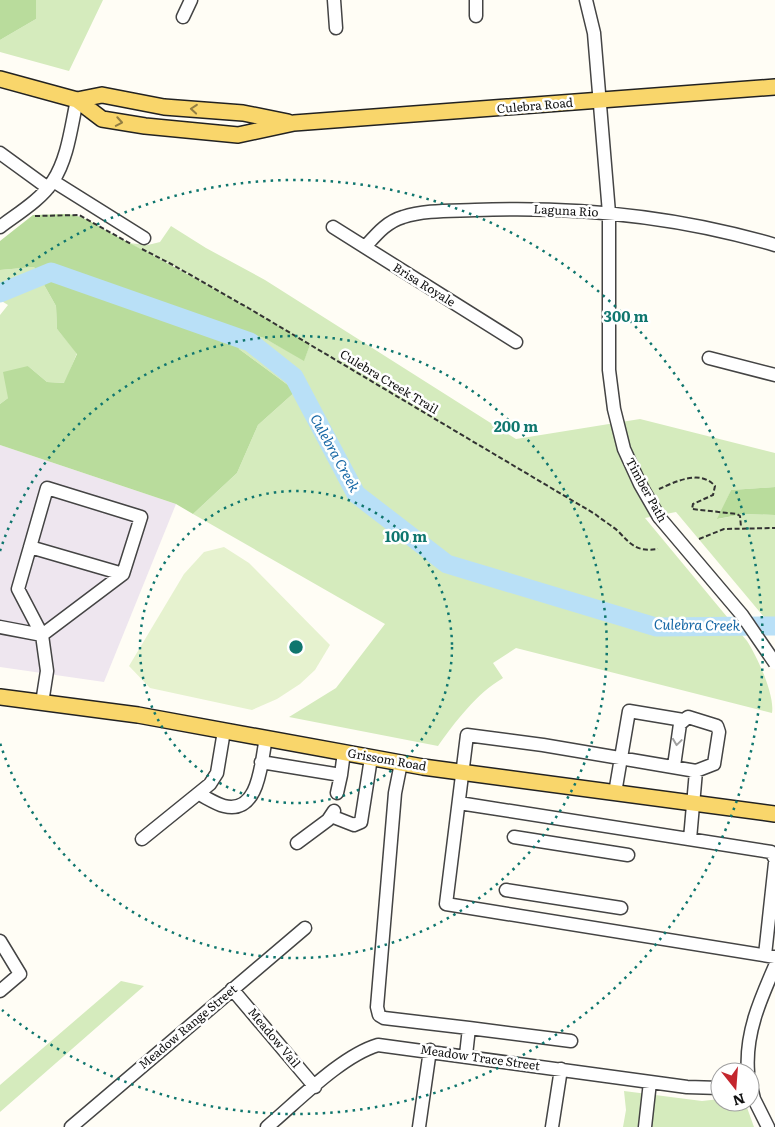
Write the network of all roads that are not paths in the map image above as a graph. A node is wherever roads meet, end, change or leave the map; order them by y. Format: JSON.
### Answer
{"nodes":[{"id":1,"x":191,"y":0,"type":"edge"},
{"id":2,"x":334,"y":0,"type":"edge"},
{"id":3,"x":476,"y":0,"type":"edge"},
{"id":4,"x":586,"y":0,"type":"edge"},
{"id":5,"x":476,"y":16,"type":"dead end"},
{"id":6,"x":183,"y":17,"type":"dead end"},
{"id":7,"x":336,"y":28,"type":"dead end"},
{"id":8,"x":0,"y":79,"type":"edge"},
{"id":9,"x":775,"y":87,"type":"edge"},
{"id":10,"x":77,"y":100,"type":"junction"},
{"id":11,"x":599,"y":101,"type":"junction"},
{"id":12,"x":294,"y":124,"type":"junction"},
{"id":13,"x":0,"y":153,"type":"edge"},
{"id":14,"x":50,"y":184,"type":"junction"},
{"id":15,"x":609,"y":213,"type":"junction"},
{"id":16,"x":0,"y":227,"type":"edge"},
{"id":17,"x":333,"y":227,"type":"dead end"},
{"id":18,"x":144,"y":238,"type":"dead end"},
{"id":19,"x":775,"y":245,"type":"edge"},
{"id":20,"x":365,"y":247,"type":"junction"},
{"id":21,"x":516,"y":342,"type":"dead end"},
{"id":22,"x":709,"y":358,"type":"dead end"},
{"id":23,"x":775,"y":375,"type":"edge"},
{"id":24,"x":30,"y":547,"type":"junction"},
{"id":25,"x":123,"y":574,"type":"junction"},
{"id":26,"x":0,"y":627,"type":"edge"},
{"id":27,"x":42,"y":635,"type":"junction"},
{"id":28,"x":775,"y":663,"type":"edge"},
{"id":29,"x":0,"y":697,"type":"edge"},
{"id":30,"x":42,"y":702,"type":"junction"},
{"id":31,"x":683,"y":720,"type":"junction"},
{"id":32,"x":224,"y":731,"type":"junction"},
{"id":33,"x":266,"y":738,"type":"junction"},
{"id":34,"x":344,"y":752,"type":"junction"},
{"id":35,"x":622,"y":757,"type":"junction"},
{"id":36,"x":371,"y":758,"type":"junction"},
{"id":37,"x":261,"y":762,"type":"junction"},
{"id":38,"x":401,"y":763,"type":"junction"},
{"id":39,"x":674,"y":766,"type":"junction"},
{"id":40,"x":696,"y":771,"type":"junction"},
{"id":41,"x":461,"y":772,"type":"junction"},
{"id":42,"x":341,"y":775,"type":"junction"},
{"id":43,"x":337,"y":793,"type":"dead end"},
{"id":44,"x":615,"y":793,"type":"junction"},
{"id":45,"x":200,"y":794,"type":"junction"},
{"id":46,"x":694,"y":803,"type":"junction"},
{"id":47,"x":459,"y":804,"type":"junction"},
{"id":48,"x":775,"y":814,"type":"edge"},
{"id":49,"x":514,"y":837,"type":"dead end"},
{"id":50,"x":142,"y":839,"type":"dead end"},
{"id":51,"x":690,"y":839,"type":"junction"},
{"id":52,"x":297,"y":844,"type":"dead end"},
{"id":53,"x":628,"y":854,"type":"dead end"},
{"id":54,"x":775,"y":859,"type":"edge"},
{"id":55,"x":775,"y":863,"type":"edge"},
{"id":56,"x":506,"y":890,"type":"dead end"},
{"id":57,"x":620,"y":908,"type":"dead end"},
{"id":58,"x":305,"y":928,"type":"dead end"},
{"id":59,"x":0,"y":941,"type":"edge"},
{"id":60,"x":770,"y":956,"type":"edge"},
{"id":61,"x":775,"y":966,"type":"edge"},
{"id":62,"x":232,"y":989,"type":"junction"},
{"id":63,"x":0,"y":991,"type":"edge"},
{"id":64,"x":469,"y":1028,"type":"junction"},
{"id":65,"x":571,"y":1041,"type":"dead end"},
{"id":66,"x":430,"y":1050,"type":"junction"},
{"id":67,"x":466,"y":1056,"type":"junction"},
{"id":68,"x":749,"y":1062,"type":"edge"},
{"id":69,"x":561,"y":1069,"type":"junction"},
{"id":70,"x":650,"y":1082,"type":"junction"},
{"id":71,"x":315,"y":1087,"type":"junction"},
{"id":72,"x":710,"y":1088,"type":"edge"},
{"id":73,"x":760,"y":1111,"type":"edge"},
{"id":74,"x":71,"y":1127,"type":"edge"},
{"id":75,"x":268,"y":1127,"type":"edge"},
{"id":76,"x":419,"y":1127,"type":"edge"},
{"id":77,"x":552,"y":1127,"type":"edge"},
{"id":78,"x":645,"y":1127,"type":"edge"},
{"id":79,"x":768,"y":1127,"type":"edge"}],
"edges":[{"from":1,"to":6,"type":"street"},
{"from":2,"to":7,"type":"street"},
{"from":3,"to":5,"type":"street"},
{"from":4,"to":11,"type":"street","name":"Timber Path"},
{"from":8,"to":10,"type":"main road","name":"Culebra Road"},
{"from":9,"to":11,"type":"main road","name":"Culebra Road"},
{"from":12,"to":10,"type":"main road","name":"Culebra Road","one_way":true},
{"from":10,"to":12,"type":"main road","name":"Culebra Road","one_way":true},
{"from":10,"to":14,"type":"street"},
{"from":11,"to":12,"type":"main road","name":"Culebra Road"},
{"from":11,"to":15,"type":"street","name":"Timber Path"},
{"from":13,"to":14,"type":"street"},
{"from":14,"to":16,"type":"street"},
{"from":14,"to":18,"type":"street"},
{"from":15,"to":19,"type":"street","name":"Laguna Rio"},
{"from":15,"to":20,"type":"street","name":"Laguna Rio"},
{"from":15,"to":28,"type":"street","name":"Timber Path","bridge":true},
{"from":17,"to":20,"type":"street","name":"Brisa Royale"},
{"from":20,"to":21,"type":"street","name":"Brisa Royale"},
{"from":22,"to":23,"type":"street"},
{"from":24,"to":25,"type":"street"},
{"from":24,"to":25,"type":"street"},
{"from":24,"to":27,"type":"street"},
{"from":25,"to":27,"type":"street"},
{"from":26,"to":27,"type":"street"},
{"from":27,"to":30,"type":"street"},
{"from":29,"to":30,"type":"main road","name":"Grissom Road"},
{"from":30,"to":32,"type":"main road","name":"Grissom Road"},
{"from":31,"to":35,"type":"street"},
{"from":31,"to":39,"type":"street","one_way":true},
{"from":31,"to":40,"type":"street"},
{"from":32,"to":33,"type":"main road","name":"Grissom Road"},
{"from":32,"to":45,"type":"street"},
{"from":33,"to":34,"type":"main road","name":"Grissom Road"},
{"from":33,"to":37,"type":"street"},
{"from":34,"to":36,"type":"main road","name":"Grissom Road"},
{"from":34,"to":42,"type":"street"},
{"from":35,"to":39,"type":"street"},
{"from":35,"to":41,"type":"street"},
{"from":35,"to":44,"type":"street"},
{"from":36,"to":38,"type":"main road","name":"Grissom Road"},
{"from":36,"to":52,"type":"street"},
{"from":37,"to":42,"type":"street"},
{"from":37,"to":45,"type":"street"},
{"from":38,"to":41,"type":"main road","name":"Grissom Road"},
{"from":38,"to":64,"type":"street"},
{"from":39,"to":40,"type":"street"},
{"from":40,"to":46,"type":"street"},
{"from":41,"to":44,"type":"main road","name":"Grissom Road"},
{"from":41,"to":47,"type":"street"},
{"from":42,"to":43,"type":"street"},
{"from":44,"to":46,"type":"main road","name":"Grissom Road"},
{"from":45,"to":50,"type":"street"},
{"from":46,"to":48,"type":"main road","name":"Grissom Road"},
{"from":46,"to":51,"type":"street"},
{"from":47,"to":51,"type":"street"},
{"from":47,"to":60,"type":"street"},
{"from":49,"to":53,"type":"street"},
{"from":51,"to":54,"type":"street"},
{"from":55,"to":60,"type":"street"},
{"from":56,"to":57,"type":"street"},
{"from":58,"to":62,"type":"street","name":"Meadow Range Street"},
{"from":59,"to":63,"type":"street"},
{"from":61,"to":68,"type":"street"},
{"from":62,"to":71,"type":"street","name":"Meadow Vail"},
{"from":62,"to":74,"type":"street","name":"Meadow Range Street"},
{"from":64,"to":65,"type":"street"},
{"from":64,"to":67,"type":"street"},
{"from":66,"to":67,"type":"street","name":"Meadow Trace Street"},
{"from":66,"to":71,"type":"street","name":"Meadow Trace Street"},
{"from":66,"to":76,"type":"street"},
{"from":67,"to":69,"type":"street","name":"Meadow Trace Street"},
{"from":69,"to":70,"type":"street","name":"Meadow Trace Street"},
{"from":69,"to":77,"type":"street"},
{"from":70,"to":72,"type":"street","name":"Meadow Trace Street"},
{"from":70,"to":78,"type":"street"},
{"from":71,"to":75,"type":"street","name":"Meadow Trace Street"},
{"from":73,"to":79,"type":"street"}]}
